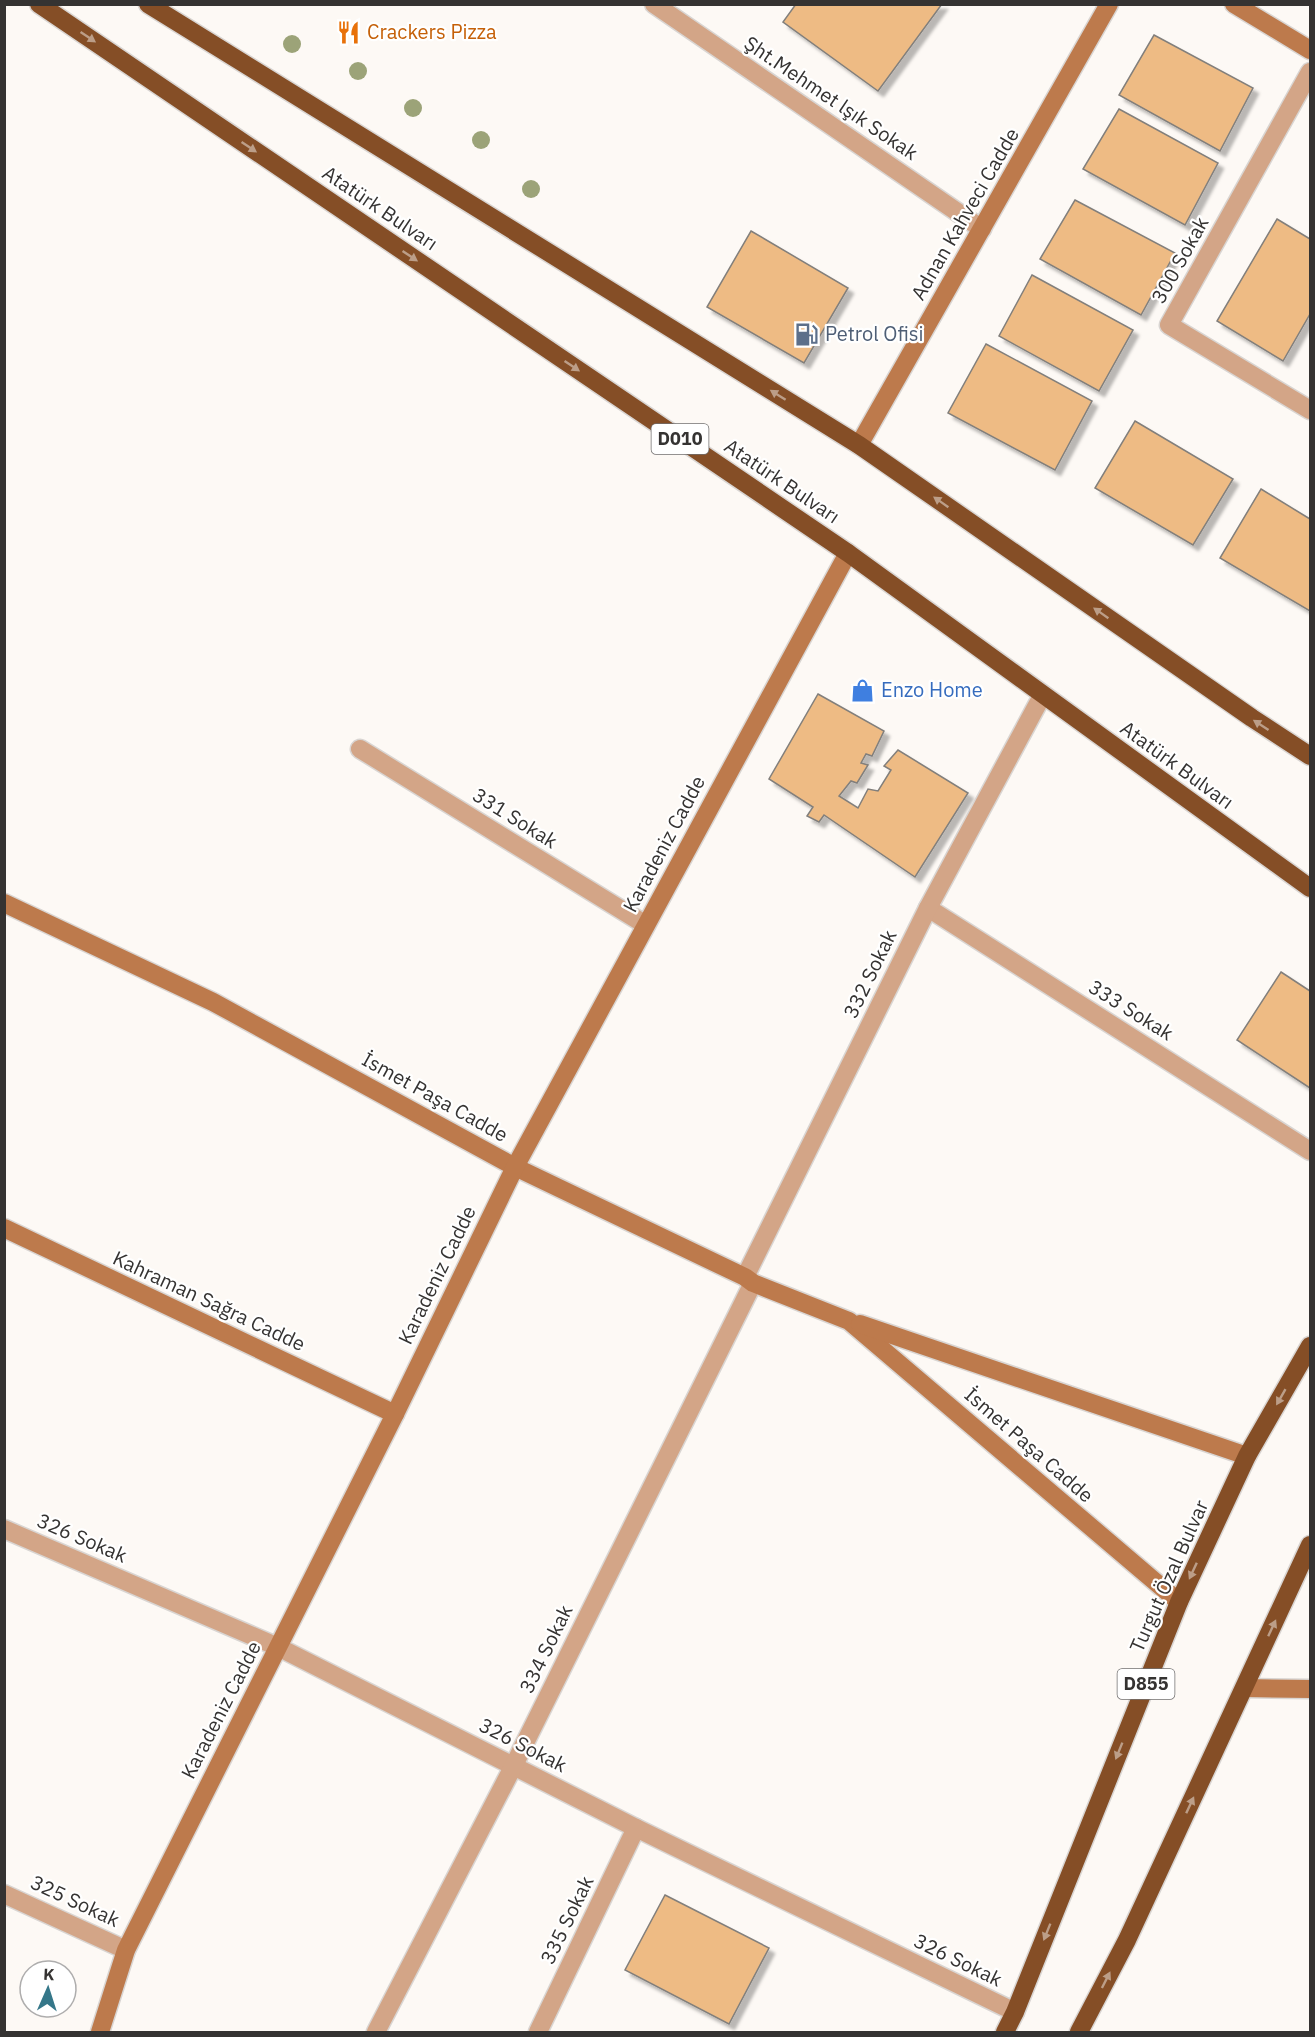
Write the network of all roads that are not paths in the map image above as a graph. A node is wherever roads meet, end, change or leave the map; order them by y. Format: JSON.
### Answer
{"nodes":[{"id":1,"x":39,"y":4,"type":"edge"},
{"id":2,"x":148,"y":4,"type":"edge"},
{"id":3,"x":654,"y":4,"type":"edge"},
{"id":4,"x":1108,"y":4,"type":"edge"},
{"id":5,"x":1234,"y":4,"type":"edge"},
{"id":6,"x":1311,"y":50,"type":"edge"},
{"id":7,"x":1311,"y":72,"type":"edge"},
{"id":8,"x":982,"y":229,"type":"junction"},
{"id":9,"x":1311,"y":411,"type":"edge"},
{"id":10,"x":859,"y":445,"type":"junction"},
{"id":11,"x":848,"y":553,"type":"junction"},
{"id":12,"x":1042,"y":696,"type":"junction"},
{"id":13,"x":360,"y":749,"type":"dead end"},
{"id":14,"x":1311,"y":756,"type":"edge"},
{"id":15,"x":1311,"y":888,"type":"edge"},
{"id":16,"x":4,"y":903,"type":"edge"},
{"id":17,"x":928,"y":908,"type":"junction"},
{"id":18,"x":646,"y":925,"type":"junction"},
{"id":19,"x":1311,"y":1151,"type":"edge"},
{"id":20,"x":515,"y":1167,"type":"junction"},
{"id":21,"x":4,"y":1228,"type":"edge"},
{"id":22,"x":749,"y":1280,"type":"junction"},
{"id":23,"x":849,"y":1321,"type":"junction"},
{"id":24,"x":1311,"y":1346,"type":"edge"},
{"id":25,"x":395,"y":1414,"type":"junction"},
{"id":26,"x":1247,"y":1456,"type":"junction"},
{"id":27,"x":4,"y":1529,"type":"edge"},
{"id":28,"x":1311,"y":1545,"type":"edge"},
{"id":29,"x":1179,"y":1602,"type":"junction"},
{"id":30,"x":278,"y":1647,"type":"junction"},
{"id":31,"x":1245,"y":1688,"type":"junction"},
{"id":32,"x":1311,"y":1689,"type":"edge"},
{"id":33,"x":514,"y":1765,"type":"junction"},
{"id":34,"x":636,"y":1828,"type":"junction"},
{"id":35,"x":4,"y":1894,"type":"edge"},
{"id":36,"x":126,"y":1950,"type":"junction"},
{"id":37,"x":1015,"y":2012,"type":"junction"},
{"id":38,"x":100,"y":2032,"type":"edge"},
{"id":39,"x":376,"y":2032,"type":"edge"},
{"id":40,"x":538,"y":2032,"type":"edge"},
{"id":41,"x":1005,"y":2032,"type":"edge"},
{"id":42,"x":1079,"y":2032,"type":"edge"}],
"edges":[{"from":1,"to":11,"type":"highway","name":"Atatürk Bulvarı","number":"D010","one_way":true},
{"from":10,"to":2,"type":"highway","one_way":true},
{"from":3,"to":8,"type":"street","name":"Şht.Mehmet lşık Sokak"},
{"from":4,"to":8,"type":"street","name":"Adnan Kahveci Cadde"},
{"from":5,"to":6,"type":"street"},
{"from":7,"to":9,"type":"street","name":"300 Sokak"},
{"from":8,"to":10,"type":"street","name":"Adnan Kahveci Cadde"},
{"from":14,"to":10,"type":"highway","one_way":true},
{"from":11,"to":12,"type":"highway","name":"Atatürk Bulvarı","number":"D010"},
{"from":11,"to":18,"type":"street","name":"Karadeniz Cadde"},
{"from":12,"to":15,"type":"highway","name":"Atatürk Bulvarı","number":"D010"},
{"from":12,"to":17,"type":"street","name":"332 Sokak"},
{"from":13,"to":18,"type":"street","name":"331 Sokak"},
{"from":16,"to":20,"type":"street","name":"İsmet Paşa Cadde"},
{"from":17,"to":19,"type":"street","name":"333 Sokak"},
{"from":17,"to":22,"type":"street","name":"332 Sokak"},
{"from":18,"to":20,"type":"street","name":"Karadeniz Cadde"},
{"from":20,"to":22,"type":"street","name":"İsmet Paşa Cadde"},
{"from":20,"to":25,"type":"street","name":"Karadeniz Cadde"},
{"from":21,"to":25,"type":"street","name":"Kahraman Sağra Cadde"},
{"from":22,"to":23,"type":"street","name":"İsmet Paşa Cadde"},
{"from":22,"to":33,"type":"street","name":"334 Sokak"},
{"from":23,"to":26,"type":"street","name":"İsmet Paşa Cadde"},
{"from":23,"to":29,"type":"street","name":"İsmet Paşa Cadde"},
{"from":24,"to":26,"type":"highway","name":"Turgut Özal Bulvar","number":"D855","one_way":true},
{"from":25,"to":30,"type":"street","name":"Karadeniz Cadde"},
{"from":26,"to":29,"type":"highway","name":"Turgut Özal Bulvar","number":"D855","one_way":true},
{"from":27,"to":30,"type":"street","name":"326 Sokak"},
{"from":31,"to":28,"type":"highway","one_way":true},
{"from":29,"to":37,"type":"highway","name":"Turgut Özal Bulvar","number":"D855","one_way":true},
{"from":30,"to":33,"type":"street","name":"326 Sokak"},
{"from":30,"to":36,"type":"street","name":"Karadeniz Cadde"},
{"from":31,"to":32,"type":"street"},
{"from":42,"to":31,"type":"highway","one_way":true},
{"from":33,"to":34,"type":"street","name":"326 Sokak"},
{"from":33,"to":39,"type":"street","name":"334 Sokak"},
{"from":34,"to":37,"type":"street","name":"326 Sokak"},
{"from":34,"to":40,"type":"street","name":"335 Sokak"},
{"from":35,"to":36,"type":"street","name":"325 Sokak"},
{"from":36,"to":38,"type":"street","name":"Karadeniz Cadde"},
{"from":37,"to":41,"type":"highway","name":"Turgut Özal Bulvar","number":"D855"}]}
